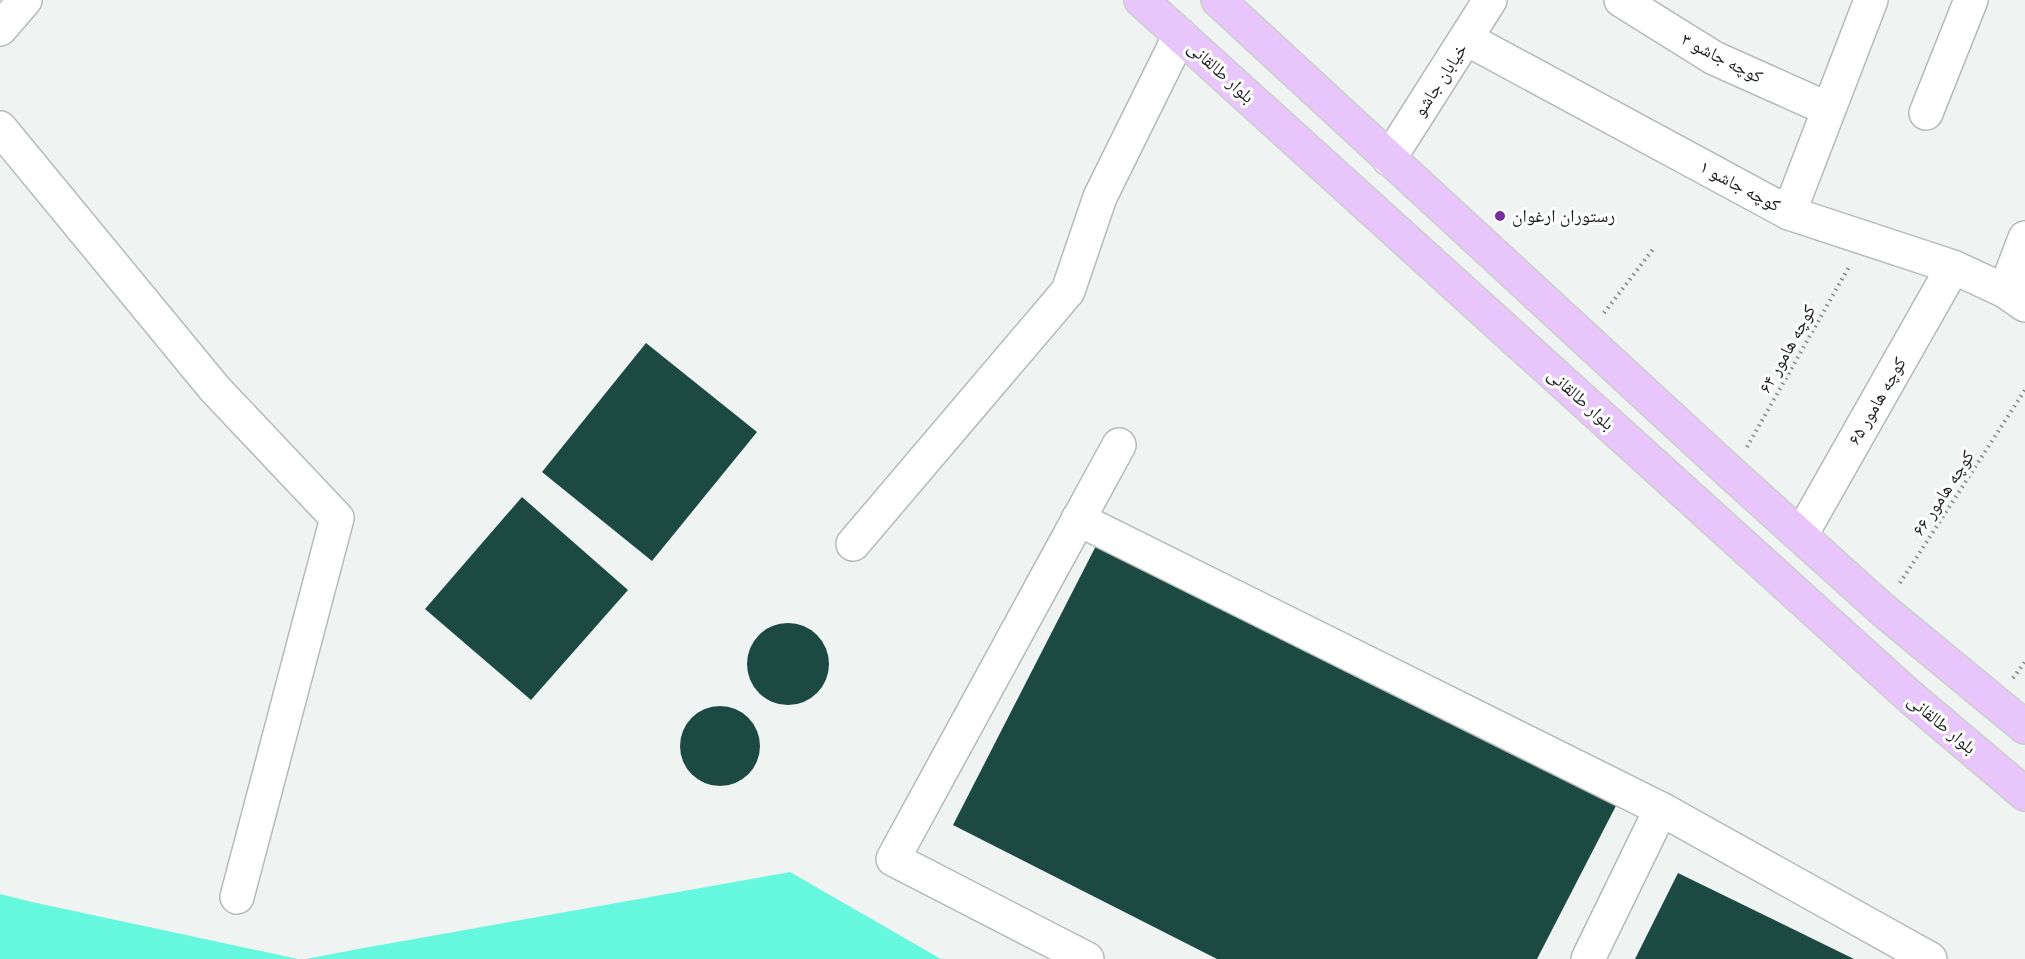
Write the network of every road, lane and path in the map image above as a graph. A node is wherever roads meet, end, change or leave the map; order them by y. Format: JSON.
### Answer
{"nodes":[{"id":1,"x":25,"y":0,"type":"edge"},
{"id":2,"x":1141,"y":0,"type":"edge"},
{"id":3,"x":1218,"y":0,"type":"edge"},
{"id":4,"x":1490,"y":0,"type":"edge"},
{"id":5,"x":1621,"y":0,"type":"edge"},
{"id":6,"x":1871,"y":0,"type":"edge"},
{"id":7,"x":1971,"y":0,"type":"edge"},
{"id":8,"x":0,"y":29,"type":"edge"},
{"id":9,"x":1180,"y":35,"type":"junction"},
{"id":10,"x":1467,"y":39,"type":"junction"},
{"id":11,"x":1828,"y":109,"type":"junction"},
{"id":12,"x":1926,"y":113,"type":"dead end"},
{"id":13,"x":0,"y":128,"type":"edge"},
{"id":14,"x":1389,"y":159,"type":"junction"},
{"id":15,"x":1789,"y":213,"type":"junction"},
{"id":16,"x":1865,"y":238,"type":"junction"},
{"id":17,"x":2025,"y":238,"type":"edge"},
{"id":18,"x":1654,"y":248,"type":"dead end"},
{"id":19,"x":1953,"y":267,"type":"junction"},
{"id":20,"x":2015,"y":298,"type":"edge"},
{"id":21,"x":1585,"y":337,"type":"junction"},
{"id":22,"x":2025,"y":390,"type":"edge"},
{"id":23,"x":1119,"y":445,"type":"dead end"},
{"id":24,"x":1732,"y":474,"type":"junction"},
{"id":25,"x":1078,"y":519,"type":"junction"},
{"id":26,"x":1801,"y":535,"type":"junction"},
{"id":27,"x":854,"y":544,"type":"dead end"},
{"id":28,"x":1883,"y":610,"type":"junction"},
{"id":29,"x":2025,"y":727,"type":"edge"},
{"id":30,"x":2025,"y":794,"type":"edge"},
{"id":31,"x":1661,"y":809,"type":"junction"},
{"id":32,"x":237,"y":897,"type":"dead end"},
{"id":33,"x":1087,"y":959,"type":"edge"},
{"id":34,"x":1588,"y":959,"type":"edge"},
{"id":35,"x":1930,"y":959,"type":"edge"}],
"edges":[{"from":1,"to":8,"type":"street"},
{"from":2,"to":9,"type":"main road","name":"بلوار طالقانی"},
{"from":3,"to":14,"type":"main road"},
{"from":4,"to":10,"type":"street","name":"خیابان جاشو"},
{"from":5,"to":11,"type":"street","name":"کوچه جاشو ۳"},
{"from":6,"to":11,"type":"street"},
{"from":7,"to":12,"type":"street"},
{"from":9,"to":27,"type":"street"},
{"from":9,"to":30,"type":"main road","name":"بلوار طالقانی"},
{"from":10,"to":14,"type":"street","name":"خیابان جاشو"},
{"from":10,"to":15,"type":"street","name":"کوچه جاشو ۱"},
{"from":11,"to":15,"type":"street"},
{"from":13,"to":32,"type":"street"},
{"from":14,"to":21,"type":"main road"},
{"from":15,"to":16,"type":"street","name":"کوچه جاشو ۱"},
{"from":16,"to":19,"type":"street","name":"کوچه جاشو ۱"},
{"from":16,"to":24,"type":"path","name":"کوچه هامور ۶۴"},
{"from":17,"to":20,"type":"street"},
{"from":18,"to":21,"type":"path"},
{"from":19,"to":20,"type":"street","name":"کوچه جاشو ۱"},
{"from":19,"to":26,"type":"street","name":"کوچه هامور ۶۵"},
{"from":21,"to":24,"type":"main road"},
{"from":22,"to":28,"type":"path","name":"کوچه هامور ۶۶"},
{"from":23,"to":25,"type":"street"},
{"from":24,"to":26,"type":"main road"},
{"from":25,"to":31,"type":"street"},
{"from":25,"to":33,"type":"street"},
{"from":26,"to":28,"type":"main road"},
{"from":28,"to":29,"type":"main road"},
{"from":31,"to":34,"type":"street"},
{"from":31,"to":35,"type":"street"}]}
